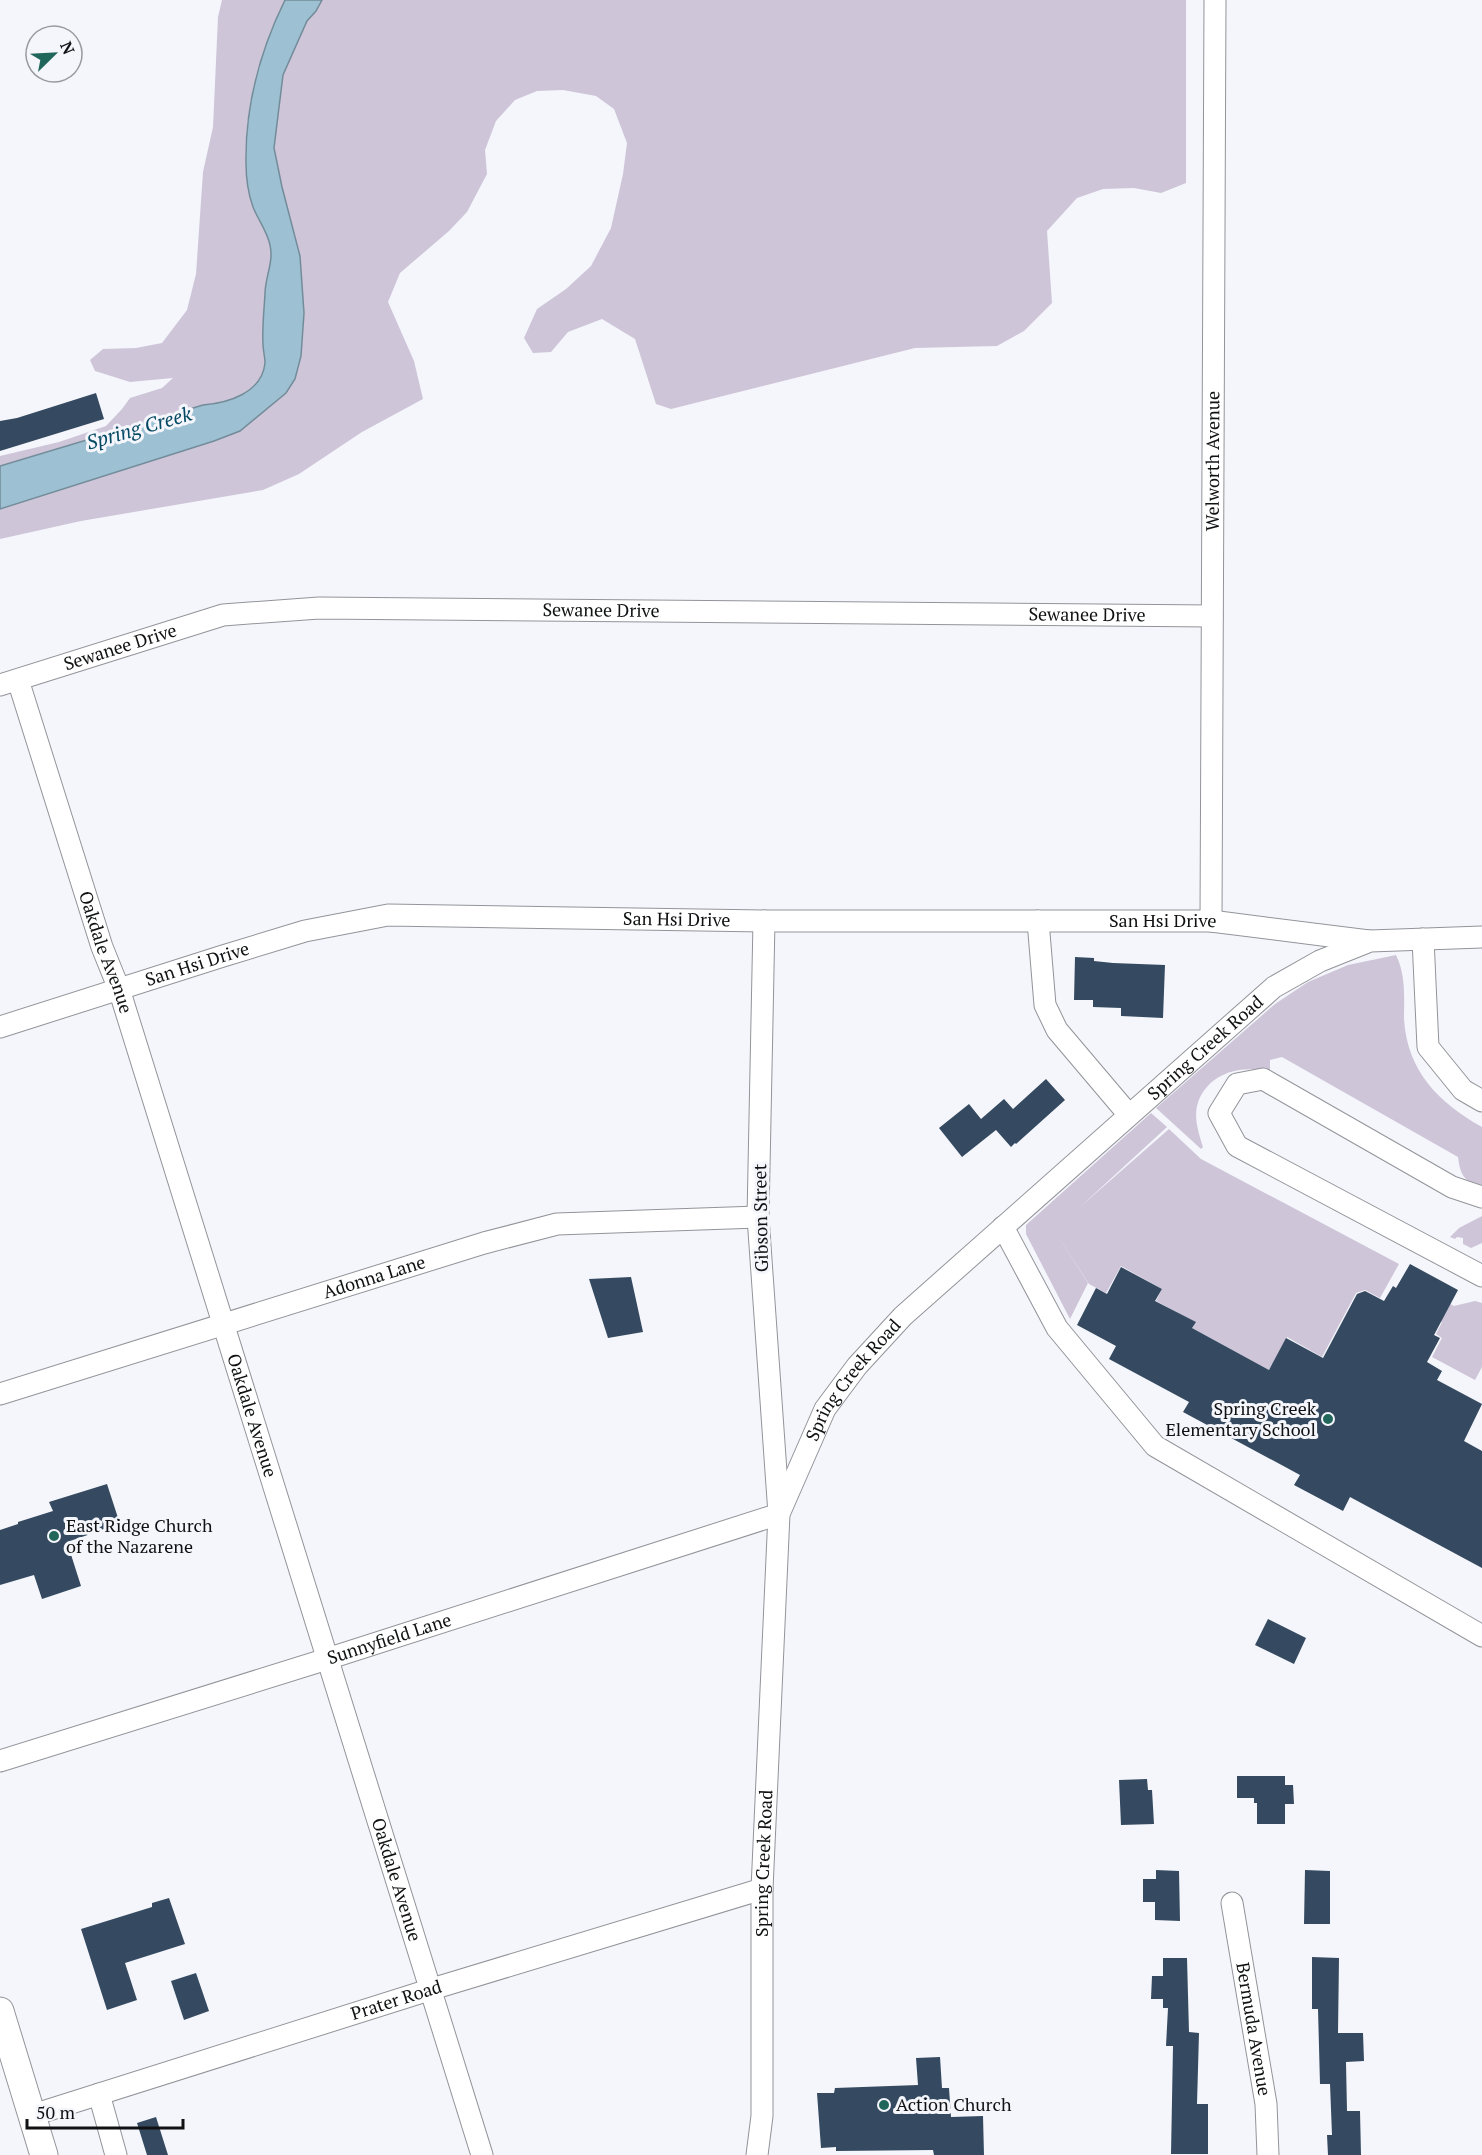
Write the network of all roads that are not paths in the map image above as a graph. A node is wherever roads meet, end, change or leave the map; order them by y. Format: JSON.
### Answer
{"nodes":[{"id":1,"x":1215,"y":0,"type":"edge"},
{"id":2,"x":1212,"y":616,"type":"junction"},
{"id":3,"x":9,"y":682,"type":"edge"},
{"id":4,"x":764,"y":921,"type":"junction"},
{"id":5,"x":1038,"y":921,"type":"junction"},
{"id":6,"x":1211,"y":921,"type":"junction"},
{"id":7,"x":1482,"y":937,"type":"edge"},
{"id":8,"x":1423,"y":939,"type":"junction"},
{"id":9,"x":1370,"y":941,"type":"junction"},
{"id":10,"x":119,"y":989,"type":"junction"},
{"id":11,"x":0,"y":1028,"type":"edge"},
{"id":12,"x":1482,"y":1101,"type":"edge"},
{"id":13,"x":1129,"y":1115,"type":"junction"},
{"id":14,"x":1482,"y":1197,"type":"edge"},
{"id":15,"x":758,"y":1217,"type":"junction"},
{"id":16,"x":1004,"y":1227,"type":"junction"},
{"id":17,"x":1482,"y":1276,"type":"edge"},
{"id":18,"x":223,"y":1323,"type":"junction"},
{"id":19,"x":0,"y":1394,"type":"edge"},
{"id":20,"x":779,"y":1514,"type":"junction"},
{"id":21,"x":1482,"y":1636,"type":"edge"},
{"id":22,"x":327,"y":1659,"type":"junction"},
{"id":23,"x":0,"y":1761,"type":"edge"},
{"id":24,"x":762,"y":1889,"type":"junction"},
{"id":25,"x":1232,"y":1904,"type":"dead end"},
{"id":26,"x":432,"y":1989,"type":"junction"},
{"id":27,"x":0,"y":2011,"type":"edge"},
{"id":28,"x":5,"y":2046,"type":"edge"},
{"id":29,"x":99,"y":2094,"type":"junction"},
{"id":30,"x":33,"y":2115,"type":"junction"},
{"id":31,"x":44,"y":2155,"type":"edge"},
{"id":32,"x":116,"y":2155,"type":"edge"},
{"id":33,"x":482,"y":2155,"type":"edge"},
{"id":34,"x":757,"y":2155,"type":"edge"},
{"id":35,"x":1268,"y":2155,"type":"edge"}],
"edges":[{"from":1,"to":2,"type":"street","name":"Welworth Avenue"},
{"from":2,"to":3,"type":"street","name":"Sewanee Drive"},
{"from":2,"to":6,"type":"street","name":"Welworth Avenue"},
{"from":3,"to":10,"type":"street","name":"Oakdale Avenue"},
{"from":4,"to":5,"type":"street","name":"San Hsi Drive"},
{"from":4,"to":10,"type":"street","name":"San Hsi Drive"},
{"from":4,"to":15,"type":"street","name":"Gibson Street"},
{"from":5,"to":6,"type":"street","name":"San Hsi Drive"},
{"from":5,"to":13,"type":"street"},
{"from":6,"to":9,"type":"street","name":"San Hsi Drive"},
{"from":7,"to":8,"type":"street","name":"Spring Creek Road"},
{"from":8,"to":9,"type":"street","name":"Spring Creek Road"},
{"from":8,"to":12,"type":"street"},
{"from":9,"to":13,"type":"street","name":"Spring Creek Road"},
{"from":10,"to":11,"type":"street","name":"San Hsi Drive"},
{"from":10,"to":18,"type":"street","name":"Oakdale Avenue"},
{"from":13,"to":16,"type":"street","name":"Spring Creek Road"},
{"from":14,"to":17,"type":"street"},
{"from":15,"to":18,"type":"street","name":"Adonna Lane"},
{"from":15,"to":20,"type":"street","name":"Gibson Street"},
{"from":16,"to":20,"type":"street","name":"Spring Creek Road"},
{"from":16,"to":21,"type":"street"},
{"from":18,"to":19,"type":"street","name":"Adonna Lane"},
{"from":18,"to":22,"type":"street","name":"Oakdale Avenue"},
{"from":20,"to":22,"type":"street","name":"Sunnyfield Lane"},
{"from":20,"to":24,"type":"street","name":"Spring Creek Road"},
{"from":22,"to":23,"type":"street","name":"Sunnyfield Lane"},
{"from":22,"to":26,"type":"street","name":"Oakdale Avenue"},
{"from":24,"to":26,"type":"street","name":"Prater Road"},
{"from":24,"to":34,"type":"street","name":"Spring Creek Road"},
{"from":25,"to":35,"type":"street","name":"Bermuda Avenue"},
{"from":26,"to":29,"type":"street","name":"Prater Road"},
{"from":26,"to":33,"type":"street","name":"Oakdale Avenue"},
{"from":27,"to":28,"type":"main road"},
{"from":28,"to":30,"type":"main road"},
{"from":29,"to":30,"type":"street","name":"Prater Road"},
{"from":29,"to":32,"type":"street"},
{"from":30,"to":31,"type":"main road"}]}
